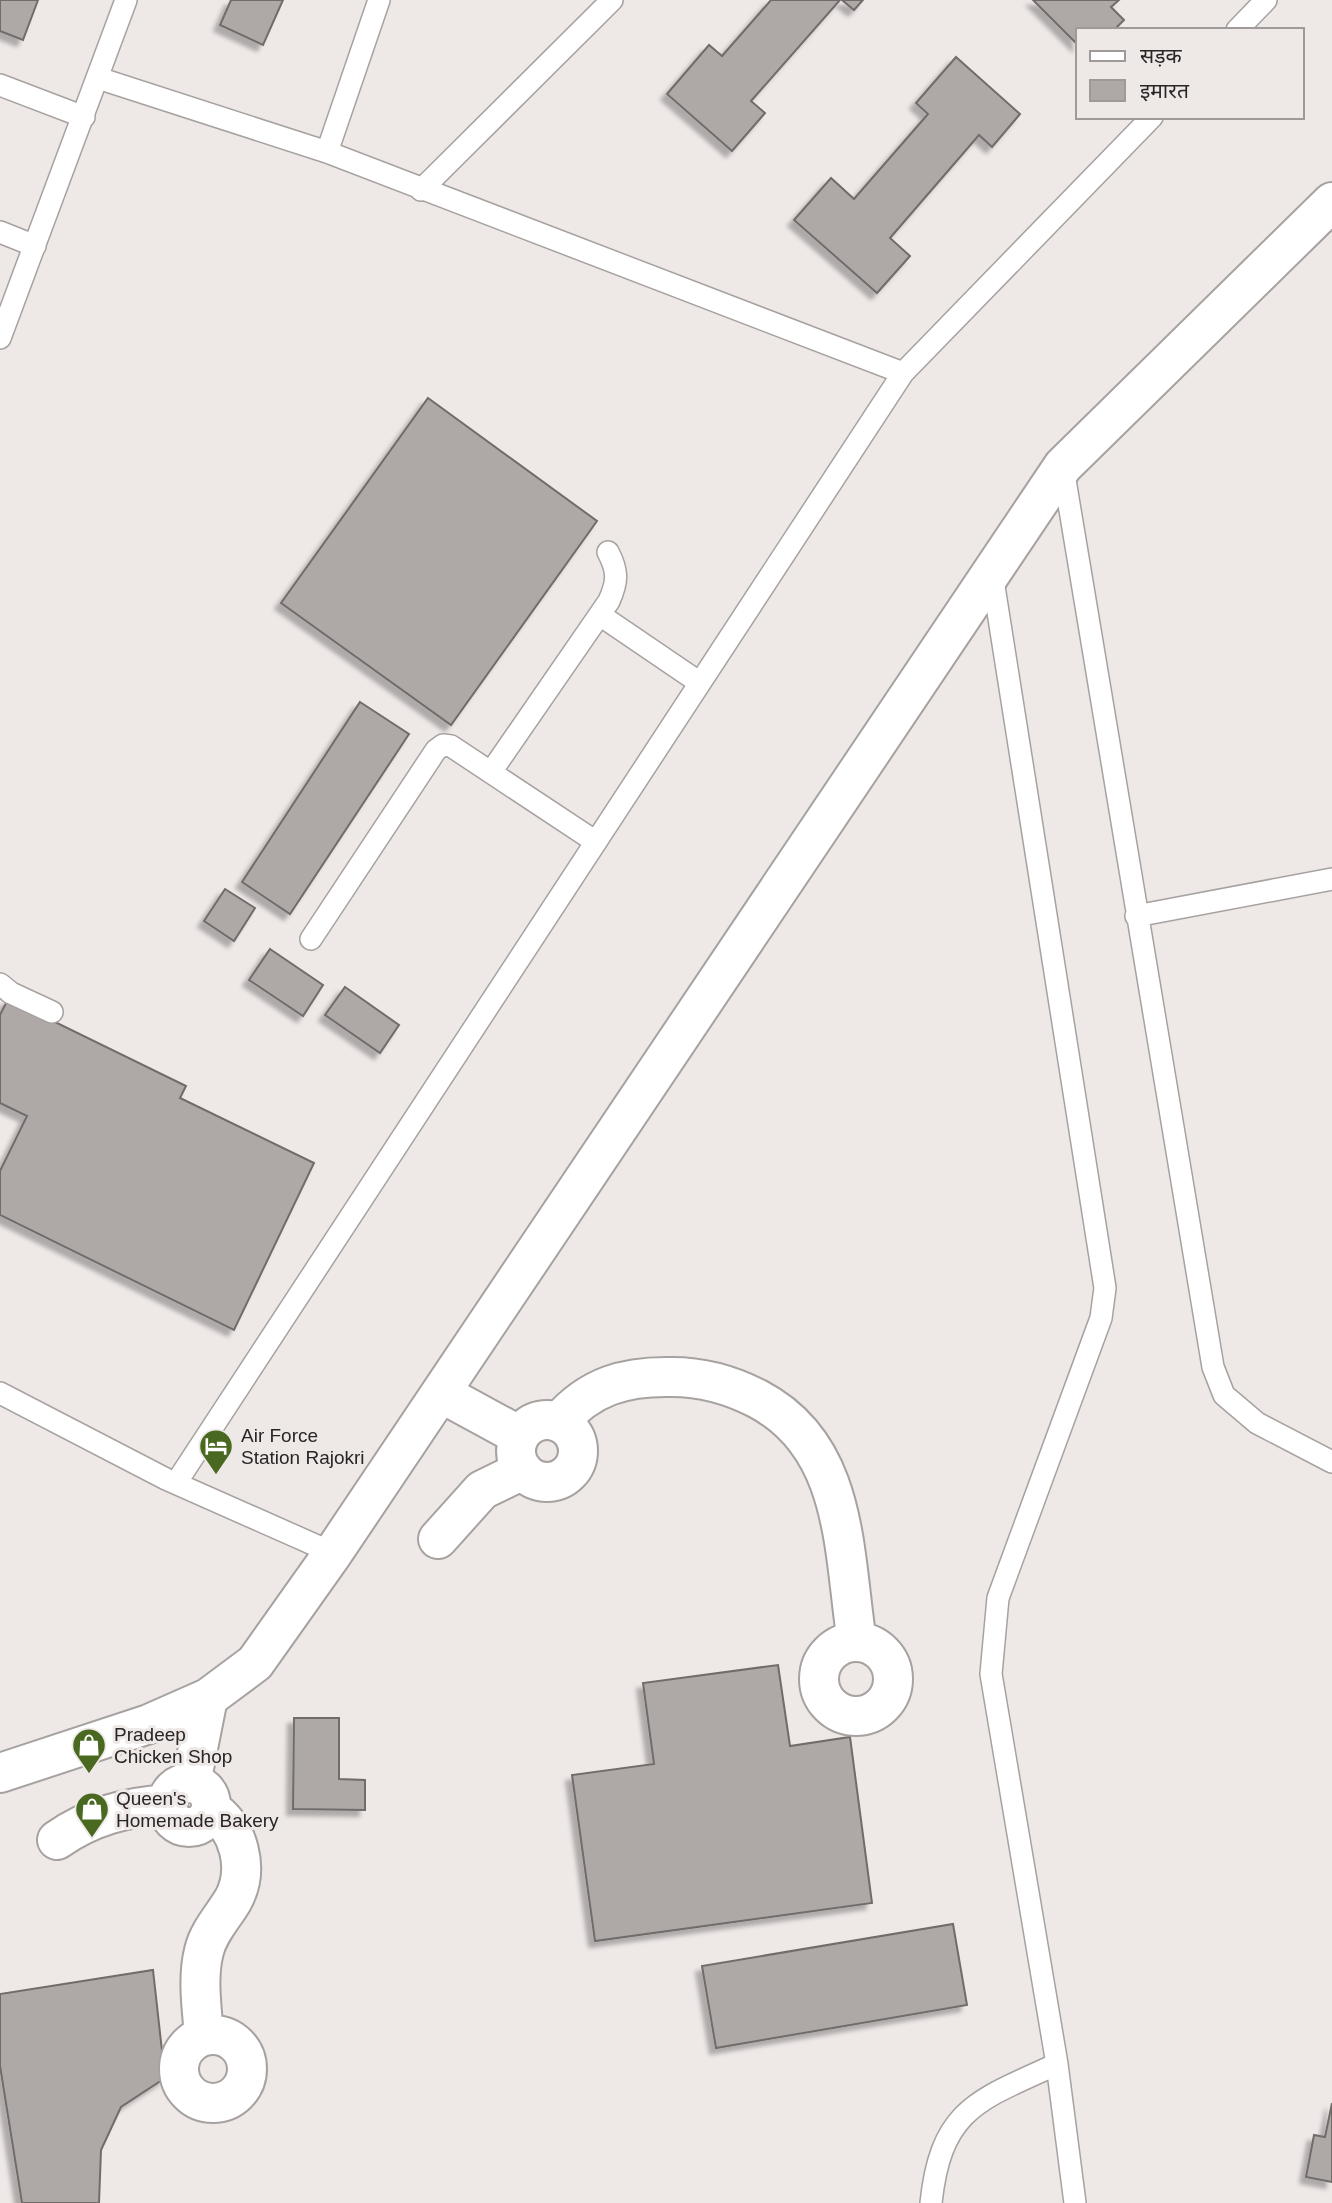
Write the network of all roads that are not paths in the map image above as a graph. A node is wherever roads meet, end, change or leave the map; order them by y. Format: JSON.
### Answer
{"nodes":[{"id":1,"x":126,"y":0,"type":"edge"},
{"id":2,"x":379,"y":0,"type":"edge"},
{"id":3,"x":612,"y":0,"type":"edge"},
{"id":4,"x":1266,"y":0,"type":"edge"},
{"id":5,"x":1239,"y":28,"type":"edge"},
{"id":6,"x":99,"y":79,"type":"junction"},
{"id":7,"x":0,"y":85,"type":"edge"},
{"id":8,"x":84,"y":117,"type":"junction"},
{"id":9,"x":1150,"y":119,"type":"edge"},
{"id":10,"x":327,"y":152,"type":"junction"},
{"id":11,"x":421,"y":190,"type":"junction"},
{"id":12,"x":1332,"y":202,"type":"edge"},
{"id":13,"x":0,"y":232,"type":"edge"},
{"id":14,"x":35,"y":246,"type":"junction"},
{"id":15,"x":0,"y":338,"type":"edge"},
{"id":16,"x":903,"y":373,"type":"junction"},
{"id":17,"x":1063,"y":466,"type":"junction"},
{"id":18,"x":608,"y":552,"type":"dead end"},
{"id":19,"x":991,"y":573,"type":"junction"},
{"id":20,"x":600,"y":615,"type":"junction"},
{"id":21,"x":701,"y":683,"type":"junction"},
{"id":22,"x":491,"y":772,"type":"junction"},
{"id":23,"x":596,"y":842,"type":"junction"},
{"id":24,"x":1332,"y":879,"type":"edge"},
{"id":25,"x":1136,"y":915,"type":"junction"},
{"id":26,"x":310,"y":939,"type":"dead end"},
{"id":27,"x":0,"y":984,"type":"edge"},
{"id":28,"x":52,"y":1012,"type":"dead end"},
{"id":29,"x":0,"y":1393,"type":"edge"},
{"id":30,"x":441,"y":1393,"type":"junction"},
{"id":31,"x":559,"y":1422,"type":"junction"},
{"id":32,"x":521,"y":1453,"type":"junction"},
{"id":33,"x":1332,"y":1462,"type":"edge"},
{"id":34,"x":176,"y":1483,"type":"junction"},
{"id":35,"x":438,"y":1539,"type":"dead end"},
{"id":36,"x":333,"y":1553,"type":"junction"},
{"id":37,"x":857,"y":1642,"type":"dead end"},
{"id":38,"x":208,"y":1698,"type":"junction"},
{"id":39,"x":0,"y":1773,"type":"edge"},
{"id":40,"x":190,"y":1799,"type":"junction"},
{"id":41,"x":57,"y":1840,"type":"dead end"},
{"id":42,"x":204,"y":2036,"type":"dead end"},
{"id":43,"x":1057,"y":2064,"type":"junction"},
{"id":44,"x":931,"y":2203,"type":"edge"},
{"id":45,"x":1075,"y":2203,"type":"edge"}],
"edges":[{"from":1,"to":6,"type":"lane"},
{"from":2,"to":10,"type":"lane"},
{"from":3,"to":11,"type":"lane"},
{"from":4,"to":5,"type":"lane"},
{"from":6,"to":8,"type":"lane"},
{"from":6,"to":10,"type":"lane"},
{"from":7,"to":8,"type":"lane"},
{"from":8,"to":14,"type":"lane"},
{"from":9,"to":16,"type":"lane"},
{"from":10,"to":11,"type":"lane"},
{"from":11,"to":16,"type":"lane"},
{"from":12,"to":17,"type":"street"},
{"from":13,"to":14,"type":"lane"},
{"from":14,"to":15,"type":"lane"},
{"from":16,"to":21,"type":"lane"},
{"from":17,"to":19,"type":"street"},
{"from":17,"to":25,"type":"lane"},
{"from":18,"to":20,"type":"lane"},
{"from":19,"to":30,"type":"street"},
{"from":19,"to":43,"type":"lane"},
{"from":20,"to":21,"type":"lane"},
{"from":20,"to":22,"type":"lane"},
{"from":21,"to":23,"type":"lane"},
{"from":22,"to":23,"type":"lane"},
{"from":22,"to":26,"type":"lane"},
{"from":23,"to":34,"type":"lane"},
{"from":24,"to":25,"type":"lane"},
{"from":25,"to":33,"type":"lane"},
{"from":27,"to":28,"type":"lane"},
{"from":29,"to":34,"type":"lane"},
{"from":30,"to":32,"type":"street"},
{"from":30,"to":36,"type":"street"},
{"from":31,"to":32,"type":"street"},
{"from":31,"to":32,"type":"street"},
{"from":31,"to":37,"type":"street"},
{"from":32,"to":35,"type":"street"},
{"from":34,"to":36,"type":"lane"},
{"from":36,"to":38,"type":"street"},
{"from":38,"to":39,"type":"street"},
{"from":38,"to":40,"type":"street"},
{"from":40,"to":41,"type":"street"},
{"from":40,"to":42,"type":"street"},
{"from":43,"to":44,"type":"lane"},
{"from":43,"to":45,"type":"lane"}]}
